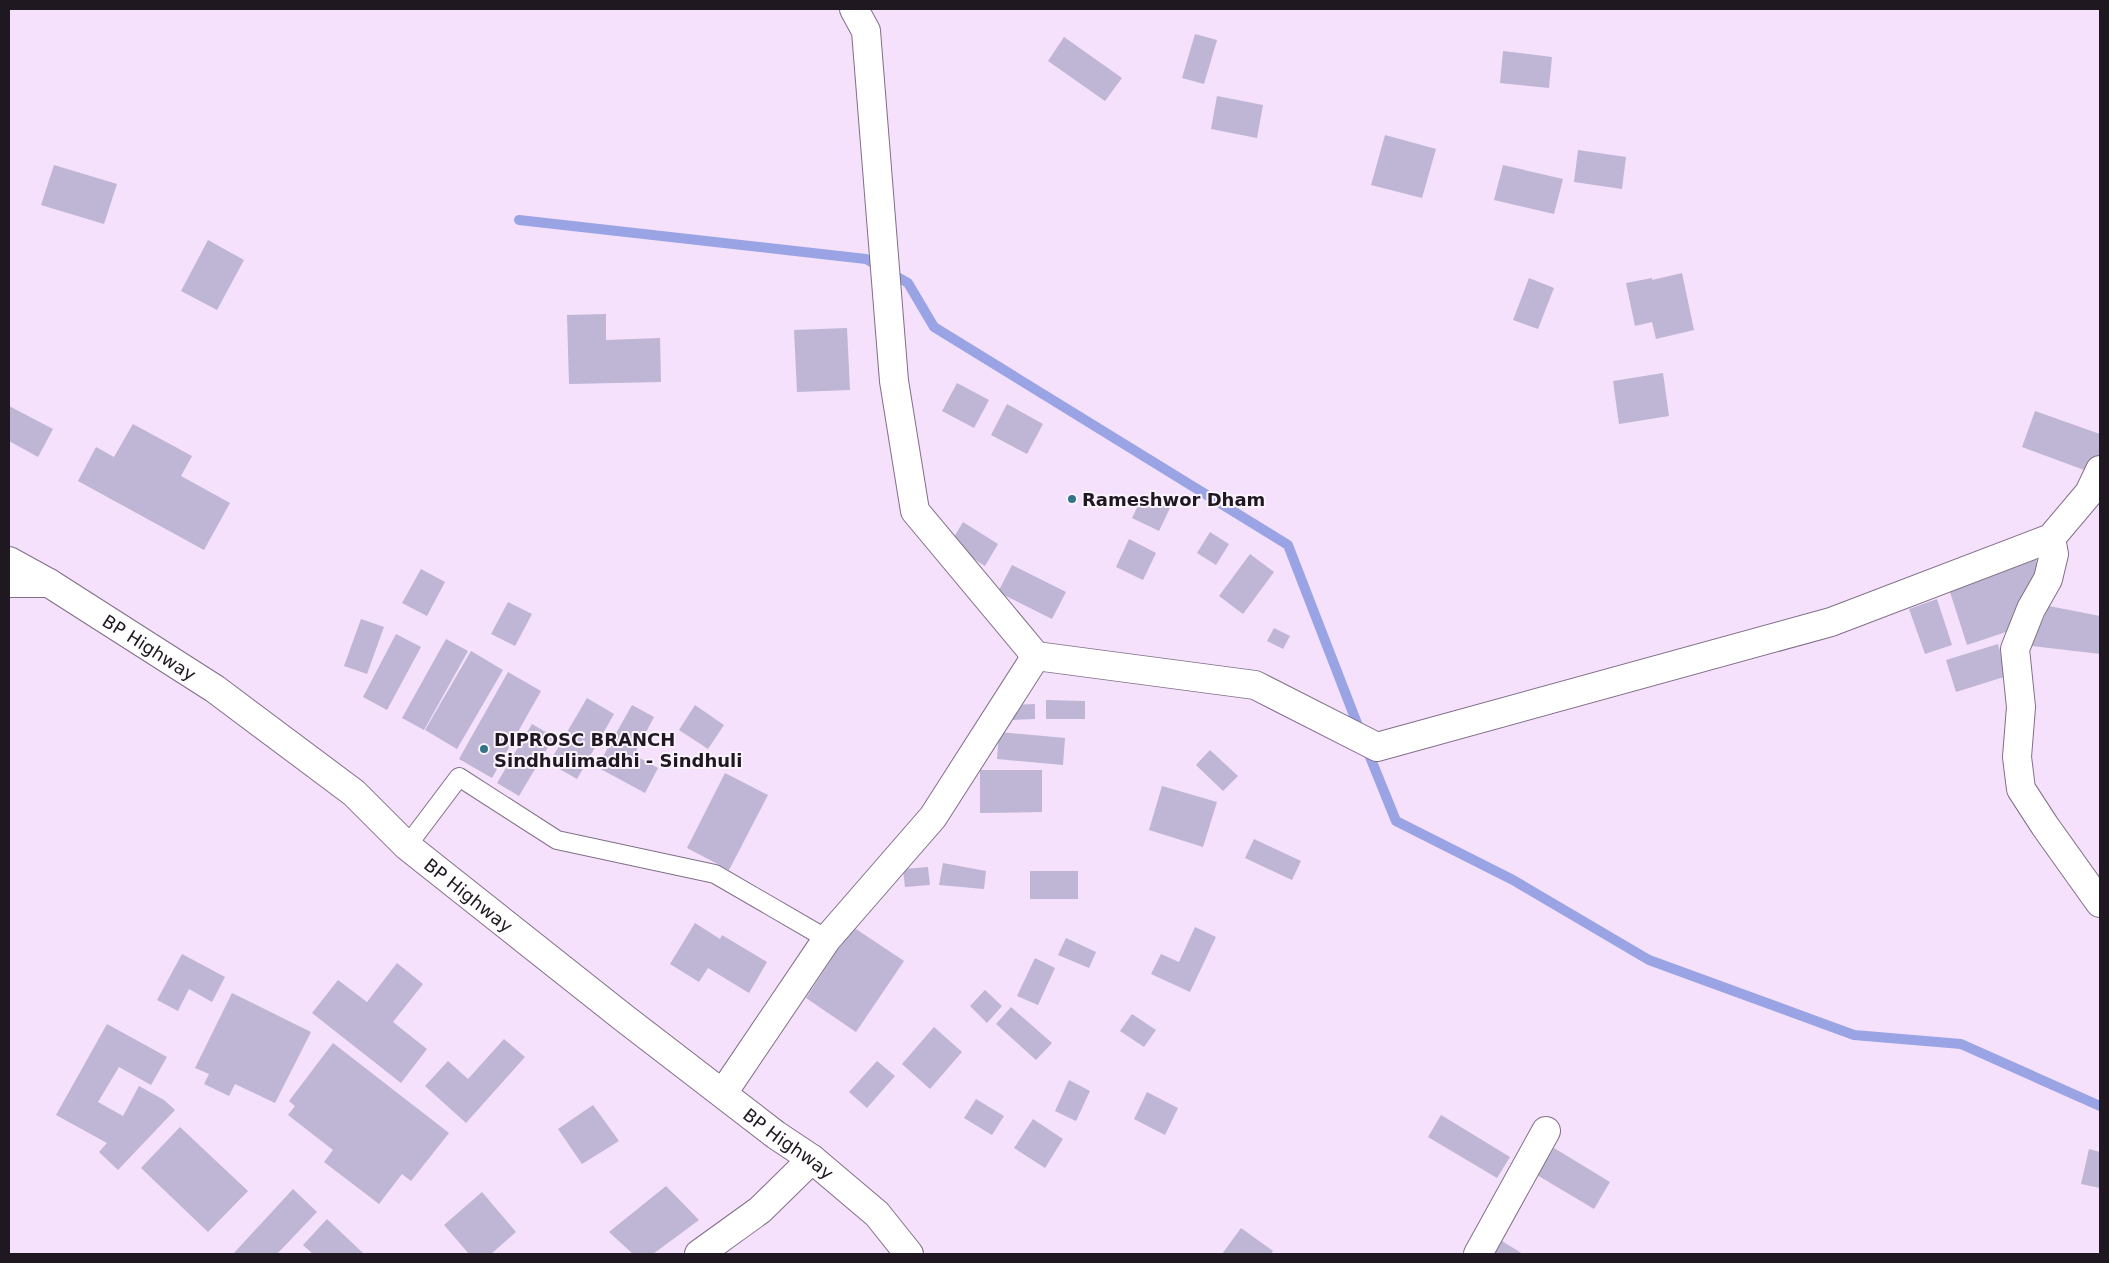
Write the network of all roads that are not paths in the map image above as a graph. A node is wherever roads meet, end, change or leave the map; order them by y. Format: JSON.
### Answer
{"nodes":[{"id":1,"x":854,"y":9,"type":"edge"},
{"id":2,"x":2096,"y":486,"type":"edge"},
{"id":3,"x":2051,"y":538,"type":"junction"},
{"id":4,"x":9,"y":561,"type":"edge"},
{"id":5,"x":9,"y":583,"type":"edge"},
{"id":6,"x":49,"y":583,"type":"junction"},
{"id":7,"x":1036,"y":656,"type":"junction"},
{"id":8,"x":407,"y":846,"type":"junction"},
{"id":9,"x":2100,"y":903,"type":"edge"},
{"id":10,"x":826,"y":939,"type":"junction"},
{"id":11,"x":723,"y":1093,"type":"junction"},
{"id":12,"x":1546,"y":1131,"type":"dead end"},
{"id":13,"x":812,"y":1159,"type":"junction"},
{"id":14,"x":699,"y":1254,"type":"edge"},
{"id":15,"x":909,"y":1254,"type":"edge"},
{"id":16,"x":1478,"y":1254,"type":"edge"}],
"edges":[{"from":1,"to":7,"type":"main road"},
{"from":2,"to":3,"type":"main road"},
{"from":3,"to":7,"type":"main road"},
{"from":3,"to":9,"type":"main road"},
{"from":4,"to":6,"type":"main road","name":"BP Highway"},
{"from":5,"to":6,"type":"main road"},
{"from":6,"to":8,"type":"main road","name":"BP Highway"},
{"from":7,"to":10,"type":"main road"},
{"from":8,"to":10,"type":"lane"},
{"from":8,"to":11,"type":"main road","name":"BP Highway"},
{"from":10,"to":11,"type":"main road"},
{"from":11,"to":13,"type":"main road","name":"BP Highway"},
{"from":12,"to":16,"type":"main road"},
{"from":13,"to":14,"type":"main road"},
{"from":13,"to":15,"type":"main road","name":"BP Highway"}]}
